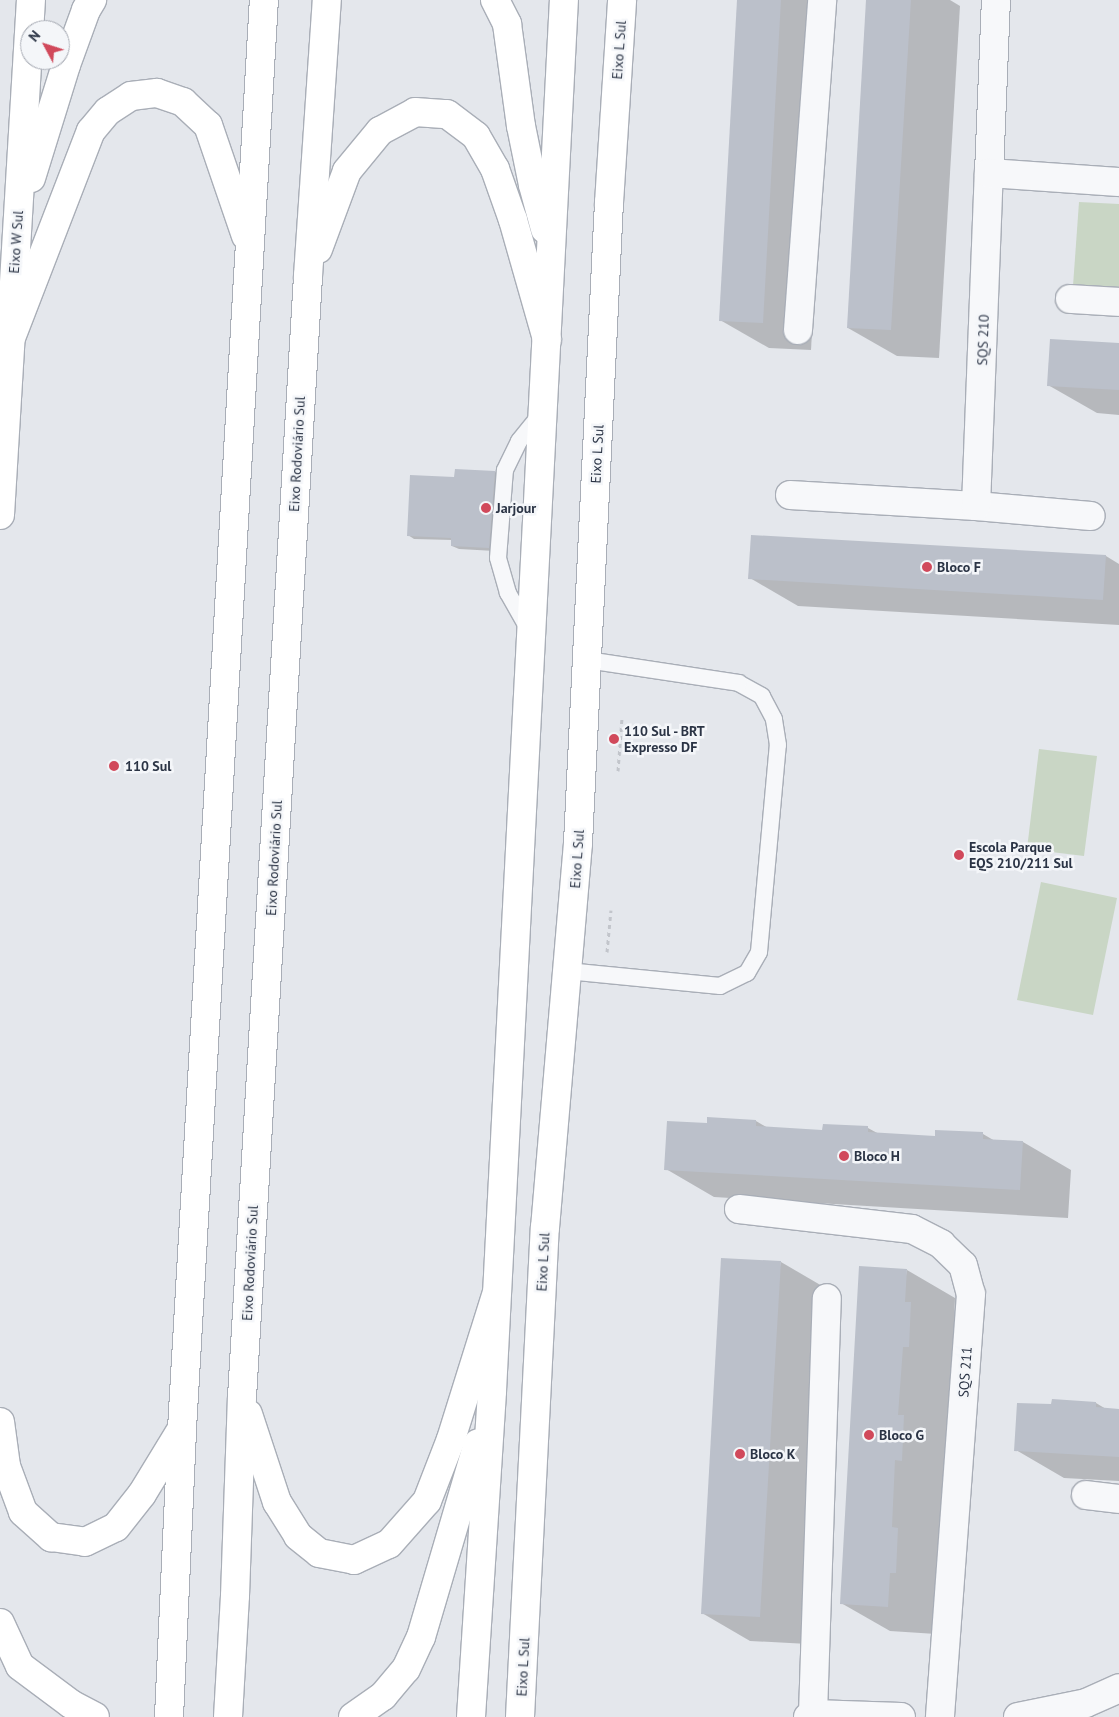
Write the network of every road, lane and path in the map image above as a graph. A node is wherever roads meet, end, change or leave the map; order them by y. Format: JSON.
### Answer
{"nodes":[{"id":1,"x":31,"y":0,"type":"edge"},
{"id":2,"x":92,"y":0,"type":"edge"},
{"id":3,"x":264,"y":0,"type":"edge"},
{"id":4,"x":327,"y":0,"type":"edge"},
{"id":5,"x":495,"y":0,"type":"edge"},
{"id":6,"x":564,"y":0,"type":"edge"},
{"id":7,"x":622,"y":0,"type":"edge"},
{"id":8,"x":822,"y":0,"type":"edge"},
{"id":9,"x":996,"y":0,"type":"edge"},
{"id":10,"x":989,"y":173,"type":"junction"},
{"id":11,"x":1119,"y":182,"type":"edge"},
{"id":12,"x":18,"y":220,"type":"junction"},
{"id":13,"x":250,"y":248,"type":"junction"},
{"id":14,"x":552,"y":250,"type":"junction"},
{"id":15,"x":308,"y":276,"type":"junction"},
{"id":16,"x":1070,"y":299,"type":"dead end"},
{"id":17,"x":1119,"y":302,"type":"edge"},
{"id":18,"x":798,"y":330,"type":"dead end"},
{"id":19,"x":547,"y":339,"type":"junction"},
{"id":20,"x":9,"y":343,"type":"junction"},
{"id":21,"x":543,"y":411,"type":"junction"},
{"id":22,"x":790,"y":495,"type":"dead end"},
{"id":23,"x":976,"y":506,"type":"junction"},
{"id":24,"x":0,"y":515,"type":"edge"},
{"id":25,"x":1091,"y":516,"type":"dead end"},
{"id":26,"x":531,"y":634,"type":"junction"},
{"id":27,"x":587,"y":660,"type":"junction"},
{"id":28,"x":622,"y":718,"type":"dead end"},
{"id":29,"x":618,"y":771,"type":"dead end"},
{"id":30,"x":611,"y":910,"type":"dead end"},
{"id":31,"x":567,"y":971,"type":"junction"},
{"id":32,"x":605,"y":975,"type":"junction"},
{"id":33,"x":739,"y":1209,"type":"dead end"},
{"id":34,"x":496,"y":1295,"type":"junction"},
{"id":35,"x":827,"y":1298,"type":"dead end"},
{"id":36,"x":492,"y":1391,"type":"junction"},
{"id":37,"x":242,"y":1397,"type":"junction"},
{"id":38,"x":0,"y":1422,"type":"edge"},
{"id":39,"x":182,"y":1429,"type":"junction"},
{"id":40,"x":1086,"y":1495,"type":"dead end"},
{"id":41,"x":1119,"y":1499,"type":"edge"},
{"id":42,"x":0,"y":1623,"type":"edge"},
{"id":43,"x":1119,"y":1688,"type":"edge"},
{"id":44,"x":811,"y":1716,"type":"edge"},
{"id":45,"x":95,"y":1717,"type":"edge"},
{"id":46,"x":170,"y":1717,"type":"edge"},
{"id":47,"x":228,"y":1717,"type":"edge"},
{"id":48,"x":352,"y":1717,"type":"edge"},
{"id":49,"x":471,"y":1717,"type":"edge"},
{"id":50,"x":520,"y":1717,"type":"edge"},
{"id":51,"x":901,"y":1717,"type":"edge"},
{"id":52,"x":940,"y":1717,"type":"edge"},
{"id":53,"x":1018,"y":1717,"type":"edge"}],
"edges":[{"from":1,"to":12,"type":"main road","name":"Eixo W Sul"},
{"from":2,"to":12,"type":"main road"},
{"from":3,"to":13,"type":"main road"},
{"from":4,"to":15,"type":"main road","name":"Eixo Rodoviário Sul"},
{"from":5,"to":14,"type":"main road"},
{"from":6,"to":14,"type":"main road"},
{"from":7,"to":27,"type":"main road","name":"Eixo L Sul"},
{"from":8,"to":18,"type":"street"},
{"from":9,"to":10,"type":"street","name":"SQS 210"},
{"from":10,"to":11,"type":"street"},
{"from":10,"to":23,"type":"street","name":"SQS 210"},
{"from":12,"to":20,"type":"main road","name":"Eixo W Sul"},
{"from":13,"to":20,"type":"main road"},
{"from":13,"to":39,"type":"main road"},
{"from":14,"to":19,"type":"main road"},
{"from":15,"to":19,"type":"main road"},
{"from":15,"to":37,"type":"main road","name":"Eixo Rodoviário Sul"},
{"from":16,"to":17,"type":"street"},
{"from":19,"to":21,"type":"main road"},
{"from":20,"to":24,"type":"main road","name":"Eixo W Sul"},
{"from":21,"to":26,"type":"main road"},
{"from":21,"to":26,"type":"lane"},
{"from":22,"to":23,"type":"street"},
{"from":23,"to":25,"type":"street"},
{"from":26,"to":34,"type":"main road"},
{"from":27,"to":31,"type":"main road","name":"Eixo L Sul"},
{"from":27,"to":32,"type":"lane"},
{"from":28,"to":29,"type":"path"},
{"from":30,"to":32,"type":"path"},
{"from":31,"to":32,"type":"lane"},
{"from":31,"to":50,"type":"main road","name":"Eixo L Sul"},
{"from":33,"to":52,"type":"street","name":"SQS 211"},
{"from":34,"to":36,"type":"main road"},
{"from":34,"to":37,"type":"main road"},
{"from":35,"to":44,"type":"street"},
{"from":36,"to":48,"type":"main road"},
{"from":36,"to":49,"type":"main road"},
{"from":37,"to":47,"type":"main road","name":"Eixo Rodoviário Sul"},
{"from":38,"to":39,"type":"main road"},
{"from":39,"to":46,"type":"main road"},
{"from":40,"to":41,"type":"street"},
{"from":42,"to":45,"type":"main road"},
{"from":43,"to":53,"type":"street"},
{"from":44,"to":51,"type":"street"}]}
